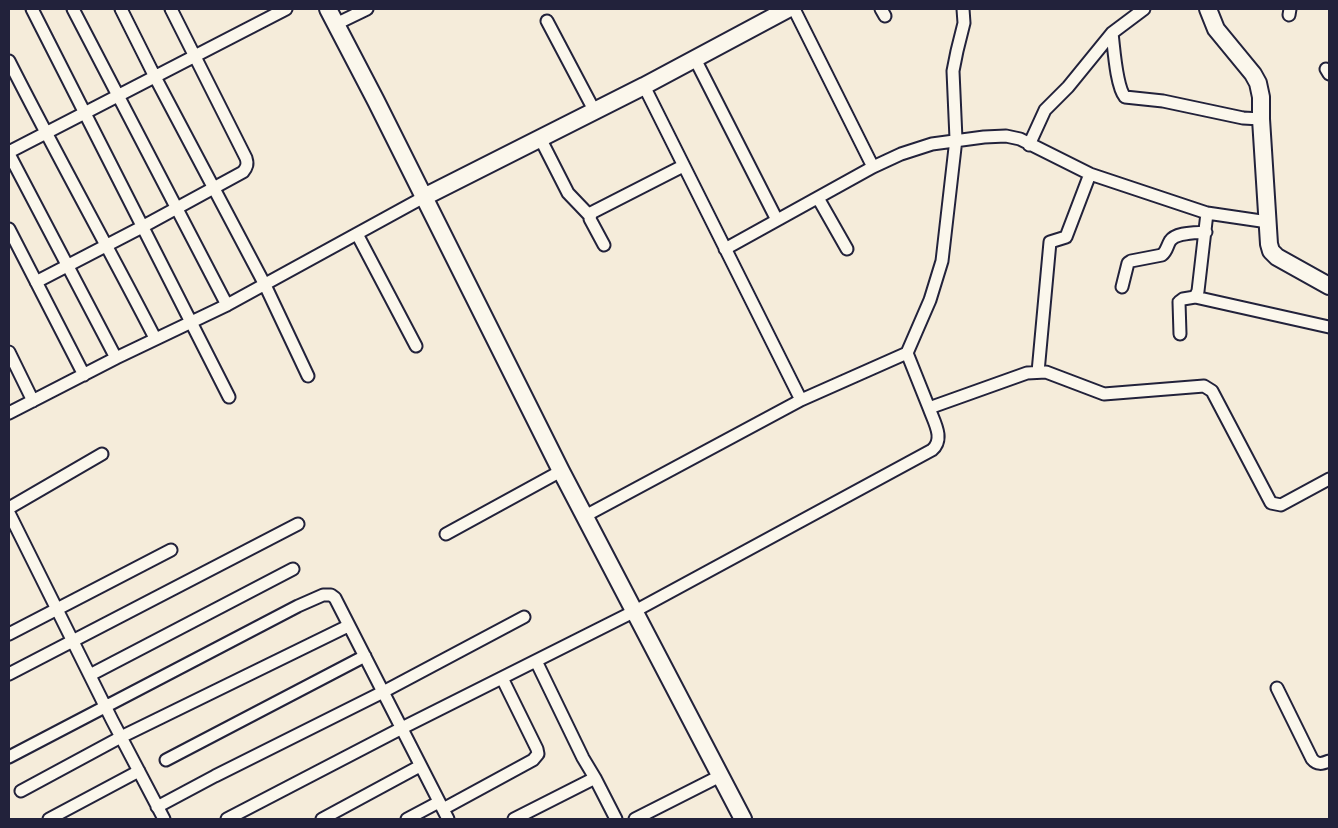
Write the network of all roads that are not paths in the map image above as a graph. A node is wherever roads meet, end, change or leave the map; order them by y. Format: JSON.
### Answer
{"nodes":[{"id":1,"x":32,"y":9,"type":"edge"},
{"id":2,"x":73,"y":9,"type":"edge"},
{"id":3,"x":121,"y":9,"type":"edge"},
{"id":4,"x":171,"y":9,"type":"edge"},
{"id":5,"x":286,"y":9,"type":"edge"},
{"id":6,"x":328,"y":9,"type":"edge"},
{"id":7,"x":367,"y":9,"type":"edge"},
{"id":8,"x":788,"y":9,"type":"edge"},
{"id":9,"x":794,"y":9,"type":"edge"},
{"id":10,"x":963,"y":9,"type":"edge"},
{"id":11,"x":1144,"y":9,"type":"edge"},
{"id":12,"x":1210,"y":10,"type":"edge"},
{"id":13,"x":547,"y":21,"type":"dead end"},
{"id":14,"x":336,"y":24,"type":"junction"},
{"id":15,"x":1112,"y":33,"type":"junction"},
{"id":16,"x":195,"y":57,"type":"junction"},
{"id":17,"x":695,"y":58,"type":"junction"},
{"id":18,"x":9,"y":60,"type":"edge"},
{"id":19,"x":155,"y":78,"type":"junction"},
{"id":20,"x":644,"y":86,"type":"junction"},
{"id":21,"x":118,"y":96,"type":"junction"},
{"id":22,"x":594,"y":110,"type":"junction"},
{"id":23,"x":84,"y":114,"type":"junction"},
{"id":24,"x":1261,"y":119,"type":"junction"},
{"id":25,"x":46,"y":133,"type":"junction"},
{"id":26,"x":540,"y":138,"type":"junction"},
{"id":27,"x":956,"y":140,"type":"junction"},
{"id":28,"x":1030,"y":145,"type":"junction"},
{"id":29,"x":9,"y":153,"type":"edge"},
{"id":30,"x":683,"y":166,"type":"junction"},
{"id":31,"x":873,"y":167,"type":"junction"},
{"id":32,"x":1090,"y":174,"type":"junction"},
{"id":33,"x":213,"y":188,"type":"junction"},
{"id":34,"x":424,"y":197,"type":"junction"},
{"id":35,"x":818,"y":198,"type":"junction"},
{"id":36,"x":176,"y":209,"type":"junction"},
{"id":37,"x":1207,"y":213,"type":"junction"},
{"id":38,"x":590,"y":216,"type":"junction"},
{"id":39,"x":777,"y":220,"type":"junction"},
{"id":40,"x":1268,"y":222,"type":"junction"},
{"id":41,"x":142,"y":228,"type":"junction"},
{"id":42,"x":9,"y":229,"type":"edge"},
{"id":43,"x":1206,"y":232,"type":"junction"},
{"id":44,"x":357,"y":234,"type":"junction"},
{"id":45,"x":604,"y":245,"type":"dead end"},
{"id":46,"x":107,"y":246,"type":"junction"},
{"id":47,"x":725,"y":249,"type":"junction"},
{"id":48,"x":847,"y":249,"type":"dead end"},
{"id":49,"x":67,"y":265,"type":"junction"},
{"id":50,"x":36,"y":282,"type":"junction"},
{"id":51,"x":265,"y":285,"type":"junction"},
{"id":52,"x":1329,"y":286,"type":"edge"},
{"id":53,"x":1122,"y":287,"type":"dead end"},
{"id":54,"x":1196,"y":297,"type":"junction"},
{"id":55,"x":226,"y":305,"type":"junction"},
{"id":56,"x":190,"y":322,"type":"junction"},
{"id":57,"x":1329,"y":327,"type":"edge"},
{"id":58,"x":1180,"y":334,"type":"dead end"},
{"id":59,"x":155,"y":338,"type":"junction"},
{"id":60,"x":416,"y":346,"type":"dead end"},
{"id":61,"x":9,"y":352,"type":"edge"},
{"id":62,"x":907,"y":353,"type":"junction"},
{"id":63,"x":116,"y":358,"type":"junction"},
{"id":64,"x":1038,"y":372,"type":"junction"},
{"id":65,"x":84,"y":375,"type":"junction"},
{"id":66,"x":308,"y":376,"type":"dead end"},
{"id":67,"x":229,"y":397,"type":"dead end"},
{"id":68,"x":801,"y":400,"type":"junction"},
{"id":69,"x":33,"y":401,"type":"junction"},
{"id":70,"x":930,"y":408,"type":"junction"},
{"id":71,"x":9,"y":413,"type":"edge"},
{"id":72,"x":102,"y":454,"type":"dead end"},
{"id":73,"x":562,"y":471,"type":"junction"},
{"id":74,"x":1329,"y":479,"type":"edge"},
{"id":75,"x":9,"y":508,"type":"edge"},
{"id":76,"x":9,"y":513,"type":"edge"},
{"id":77,"x":585,"y":516,"type":"junction"},
{"id":78,"x":298,"y":524,"type":"dead end"},
{"id":79,"x":446,"y":534,"type":"dead end"},
{"id":80,"x":170,"y":550,"type":"dead end"},
{"id":81,"x":293,"y":569,"type":"dead end"},
{"id":82,"x":56,"y":610,"type":"junction"},
{"id":83,"x":635,"y":611,"type":"junction"},
{"id":84,"x":524,"y":617,"type":"dead end"},
{"id":85,"x":348,"y":626,"type":"junction"},
{"id":86,"x":9,"y":634,"type":"edge"},
{"id":87,"x":73,"y":641,"type":"junction"},
{"id":88,"x":365,"y":656,"type":"junction"},
{"id":89,"x":536,"y":660,"type":"junction"},
{"id":90,"x":9,"y":674,"type":"edge"},
{"id":91,"x":90,"y":675,"type":"junction"},
{"id":92,"x":502,"y":678,"type":"junction"},
{"id":93,"x":1276,"y":688,"type":"dead end"},
{"id":94,"x":383,"y":692,"type":"junction"},
{"id":95,"x":106,"y":708,"type":"junction"},
{"id":96,"x":402,"y":728,"type":"junction"},
{"id":97,"x":121,"y":737,"type":"junction"},
{"id":98,"x":9,"y":757,"type":"edge"},
{"id":99,"x":166,"y":760,"type":"dead end"},
{"id":100,"x":1329,"y":761,"type":"edge"},
{"id":101,"x":420,"y":766,"type":"junction"},
{"id":102,"x":139,"y":771,"type":"junction"},
{"id":103,"x":720,"y":776,"type":"junction"},
{"id":104,"x":595,"y":778,"type":"junction"},
{"id":105,"x":21,"y":792,"type":"dead end"},
{"id":106,"x":157,"y":807,"type":"junction"},
{"id":107,"x":443,"y":810,"type":"edge"},
{"id":108,"x":49,"y":819,"type":"edge"},
{"id":109,"x":164,"y":819,"type":"edge"},
{"id":110,"x":227,"y":819,"type":"edge"},
{"id":111,"x":322,"y":819,"type":"edge"},
{"id":112,"x":407,"y":819,"type":"edge"},
{"id":113,"x":514,"y":819,"type":"edge"},
{"id":114,"x":616,"y":819,"type":"edge"},
{"id":115,"x":635,"y":819,"type":"edge"},
{"id":116,"x":743,"y":819,"type":"edge"}],
"edges":[{"from":1,"to":23,"type":"street"},
{"from":2,"to":21,"type":"street"},
{"from":3,"to":19,"type":"street"},
{"from":4,"to":16,"type":"street"},
{"from":5,"to":16,"type":"street"},
{"from":6,"to":14,"type":"main road"},
{"from":7,"to":14,"type":"street"},
{"from":8,"to":17,"type":"main road"},
{"from":9,"to":31,"type":"street"},
{"from":10,"to":27,"type":"street"},
{"from":11,"to":15,"type":"street"},
{"from":12,"to":24,"type":"main road"},
{"from":13,"to":22,"type":"street"},
{"from":14,"to":34,"type":"main road"},
{"from":15,"to":24,"type":"street"},
{"from":15,"to":28,"type":"street"},
{"from":16,"to":19,"type":"street"},
{"from":16,"to":33,"type":"street"},
{"from":17,"to":20,"type":"main road"},
{"from":17,"to":39,"type":"street"},
{"from":18,"to":25,"type":"street"},
{"from":19,"to":21,"type":"street"},
{"from":19,"to":33,"type":"street"},
{"from":20,"to":22,"type":"main road"},
{"from":20,"to":30,"type":"street"},
{"from":21,"to":23,"type":"street"},
{"from":21,"to":36,"type":"street"},
{"from":22,"to":26,"type":"main road"},
{"from":23,"to":25,"type":"street"},
{"from":23,"to":41,"type":"street"},
{"from":24,"to":40,"type":"main road"},
{"from":25,"to":29,"type":"street"},
{"from":25,"to":46,"type":"street"},
{"from":26,"to":34,"type":"main road"},
{"from":26,"to":38,"type":"street"},
{"from":27,"to":28,"type":"street"},
{"from":27,"to":31,"type":"street"},
{"from":27,"to":62,"type":"street"},
{"from":28,"to":32,"type":"street"},
{"from":29,"to":49,"type":"street"},
{"from":30,"to":38,"type":"street"},
{"from":30,"to":47,"type":"street"},
{"from":31,"to":35,"type":"street"},
{"from":32,"to":37,"type":"street"},
{"from":32,"to":64,"type":"street"},
{"from":33,"to":36,"type":"street"},
{"from":33,"to":51,"type":"street"},
{"from":34,"to":44,"type":"street"},
{"from":34,"to":73,"type":"main road"},
{"from":35,"to":39,"type":"street"},
{"from":35,"to":48,"type":"street"},
{"from":36,"to":41,"type":"street"},
{"from":36,"to":55,"type":"street"},
{"from":37,"to":40,"type":"street"},
{"from":37,"to":43,"type":"street"},
{"from":38,"to":45,"type":"street"},
{"from":39,"to":47,"type":"street"},
{"from":40,"to":52,"type":"main road"},
{"from":41,"to":46,"type":"street"},
{"from":41,"to":56,"type":"street"},
{"from":42,"to":50,"type":"street"},
{"from":43,"to":53,"type":"street"},
{"from":43,"to":54,"type":"street"},
{"from":44,"to":51,"type":"street"},
{"from":44,"to":60,"type":"street"},
{"from":46,"to":49,"type":"street"},
{"from":46,"to":59,"type":"street"},
{"from":47,"to":68,"type":"street"},
{"from":49,"to":50,"type":"street"},
{"from":49,"to":63,"type":"street"},
{"from":50,"to":65,"type":"street"},
{"from":51,"to":55,"type":"street"},
{"from":51,"to":66,"type":"street"},
{"from":54,"to":57,"type":"street"},
{"from":54,"to":58,"type":"street"},
{"from":55,"to":56,"type":"street"},
{"from":56,"to":59,"type":"street"},
{"from":56,"to":67,"type":"street"},
{"from":59,"to":63,"type":"street"},
{"from":61,"to":69,"type":"street"},
{"from":62,"to":68,"type":"street"},
{"from":62,"to":70,"type":"street"},
{"from":63,"to":65,"type":"street"},
{"from":64,"to":70,"type":"street"},
{"from":64,"to":74,"type":"street"},
{"from":65,"to":69,"type":"street"},
{"from":68,"to":77,"type":"street"},
{"from":69,"to":71,"type":"street"},
{"from":70,"to":83,"type":"street"},
{"from":72,"to":75,"type":"street"},
{"from":73,"to":77,"type":"main road"},
{"from":73,"to":79,"type":"street"},
{"from":76,"to":82,"type":"street"},
{"from":77,"to":83,"type":"main road"},
{"from":78,"to":87,"type":"street"},
{"from":80,"to":82,"type":"street"},
{"from":81,"to":91,"type":"street"},
{"from":82,"to":86,"type":"street"},
{"from":82,"to":87,"type":"street"},
{"from":83,"to":89,"type":"street"},
{"from":83,"to":103,"type":"main road"},
{"from":84,"to":94,"type":"street"},
{"from":85,"to":88,"type":"street"},
{"from":85,"to":95,"type":"street"},
{"from":85,"to":97,"type":"street"},
{"from":87,"to":90,"type":"street"},
{"from":87,"to":91,"type":"street"},
{"from":88,"to":94,"type":"street"},
{"from":88,"to":99,"type":"street"},
{"from":89,"to":92,"type":"street"},
{"from":89,"to":104,"type":"street"},
{"from":91,"to":95,"type":"street"},
{"from":92,"to":96,"type":"street"},
{"from":92,"to":107,"type":"street"},
{"from":93,"to":100,"type":"street"},
{"from":94,"to":96,"type":"street"},
{"from":94,"to":106,"type":"street"},
{"from":95,"to":97,"type":"street"},
{"from":95,"to":98,"type":"street"},
{"from":96,"to":101,"type":"street"},
{"from":96,"to":110,"type":"street"},
{"from":97,"to":102,"type":"street"},
{"from":97,"to":105,"type":"street"},
{"from":101,"to":107,"type":"street"},
{"from":101,"to":111,"type":"street"},
{"from":102,"to":106,"type":"street"},
{"from":102,"to":108,"type":"street"},
{"from":103,"to":115,"type":"street"},
{"from":103,"to":116,"type":"main road"},
{"from":104,"to":113,"type":"street"},
{"from":104,"to":114,"type":"street"},
{"from":106,"to":109,"type":"street"},
{"from":107,"to":112,"type":"street"}]}
